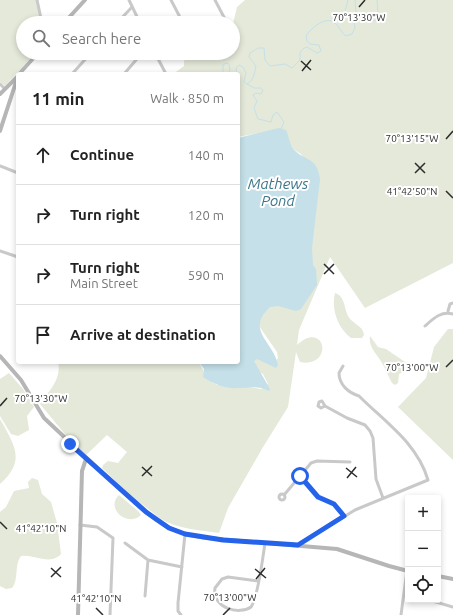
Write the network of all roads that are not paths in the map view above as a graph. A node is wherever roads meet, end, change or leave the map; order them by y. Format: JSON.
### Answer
{"nodes":[{"id":1,"x":37,"y":0,"type":"edge"},
{"id":2,"x":85,"y":0,"type":"edge"},
{"id":3,"x":129,"y":0,"type":"edge"},
{"id":4,"x":171,"y":0,"type":"edge"},
{"id":5,"x":215,"y":0,"type":"edge"},
{"id":6,"x":132,"y":7,"type":"junction"},
{"id":7,"x":40,"y":16,"type":"edge"},
{"id":8,"x":70,"y":16,"type":"edge"},
{"id":9,"x":124,"y":16,"type":"edge"},
{"id":10,"x":136,"y":16,"type":"edge"},
{"id":11,"x":179,"y":16,"type":"edge"},
{"id":12,"x":223,"y":16,"type":"edge"},
{"id":13,"x":32,"y":60,"type":"edge"},
{"id":14,"x":85,"y":60,"type":"edge"},
{"id":15,"x":136,"y":60,"type":"edge"},
{"id":16,"x":159,"y":60,"type":"edge"},
{"id":17,"x":21,"y":72,"type":"edge"},
{"id":18,"x":74,"y":72,"type":"edge"},
{"id":19,"x":126,"y":72,"type":"edge"},
{"id":20,"x":165,"y":72,"type":"edge"},
{"id":21,"x":16,"y":77,"type":"edge"},
{"id":22,"x":16,"y":81,"type":"edge"},
{"id":23,"x":0,"y":84,"type":"edge"},
{"id":24,"x":5,"y":89,"type":"junction"},
{"id":25,"x":0,"y":94,"type":"edge"},
{"id":26,"x":0,"y":131,"type":"edge"},
{"id":27,"x":0,"y":166,"type":"edge"},
{"id":28,"x":16,"y":172,"type":"edge"},
{"id":29,"x":0,"y":251,"type":"edge"},
{"id":30,"x":16,"y":255,"type":"edge"},
{"id":31,"x":453,"y":303,"type":"edge"},
{"id":32,"x":448,"y":312,"type":"junction"},
{"id":33,"x":453,"y":314,"type":"edge"},
{"id":34,"x":424,"y":326,"type":"dead end"},
{"id":35,"x":0,"y":356,"type":"edge"},
{"id":36,"x":343,"y":366,"type":"dead end"},
{"id":37,"x":325,"y":406,"type":"dead end"},
{"id":38,"x":86,"y":460,"type":"junction"},
{"id":39,"x":350,"y":462,"type":"dead end"},
{"id":40,"x":300,"y":476,"type":"junction"},
{"id":41,"x":284,"y":494,"type":"dead end"},
{"id":42,"x":383,"y":498,"type":"junction"},
{"id":43,"x":344,"y":516,"type":"junction"},
{"id":44,"x":80,"y":525,"type":"junction"},
{"id":45,"x":185,"y":534,"type":"junction"},
{"id":46,"x":125,"y":543,"type":"dead end"},
{"id":47,"x":265,"y":543,"type":"junction"},
{"id":48,"x":298,"y":545,"type":"junction"},
{"id":49,"x":148,"y":560,"type":"junction"},
{"id":50,"x":182,"y":567,"type":"junction"},
{"id":51,"x":405,"y":570,"type":"edge"},
{"id":52,"x":441,"y":577,"type":"edge"},
{"id":53,"x":453,"y":579,"type":"edge"},
{"id":54,"x":258,"y":581,"type":"junction"},
{"id":55,"x":144,"y":596,"type":"dead end"},
{"id":56,"x":405,"y":598,"type":"edge"},
{"id":57,"x":439,"y":603,"type":"edge"},
{"id":58,"x":453,"y":607,"type":"edge"},
{"id":59,"x":78,"y":615,"type":"edge"},
{"id":60,"x":110,"y":615,"type":"edge"},
{"id":61,"x":181,"y":615,"type":"edge"},
{"id":62,"x":401,"y":615,"type":"edge"}],
"edges":[{"from":1,"to":7,"type":"street"},
{"from":2,"to":8,"type":"main road"},
{"from":3,"to":6,"type":"street"},
{"from":4,"to":11,"type":"street"},
{"from":5,"to":12,"type":"street"},
{"from":6,"to":9,"type":"street"},
{"from":6,"to":10,"type":"street"},
{"from":13,"to":17,"type":"main road"},
{"from":14,"to":18,"type":"street"},
{"from":15,"to":19,"type":"street"},
{"from":16,"to":20,"type":"street"},
{"from":21,"to":24,"type":"main road"},
{"from":22,"to":26,"type":"main road"},
{"from":23,"to":24,"type":"street"},
{"from":24,"to":25,"type":"main road"},
{"from":27,"to":28,"type":"street"},
{"from":29,"to":30,"type":"street"},
{"from":31,"to":32,"type":"street"},
{"from":32,"to":33,"type":"street"},
{"from":32,"to":34,"type":"street"},
{"from":35,"to":38,"type":"main road"},
{"from":36,"to":42,"type":"street"},
{"from":37,"to":42,"type":"street"},
{"from":38,"to":44,"type":"main road"},
{"from":38,"to":45,"type":"main road"},
{"from":39,"to":40,"type":"street"},
{"from":40,"to":41,"type":"street"},
{"from":40,"to":43,"type":"street"},
{"from":42,"to":43,"type":"street"},
{"from":43,"to":48,"type":"street"},
{"from":44,"to":59,"type":"main road"},
{"from":44,"to":60,"type":"street"},
{"from":45,"to":47,"type":"main road"},
{"from":45,"to":50,"type":"street"},
{"from":46,"to":49,"type":"street"},
{"from":47,"to":48,"type":"main road"},
{"from":47,"to":54,"type":"street"},
{"from":48,"to":51,"type":"main road"},
{"from":49,"to":50,"type":"street"},
{"from":49,"to":55,"type":"street"},
{"from":50,"to":61,"type":"street"},
{"from":52,"to":53,"type":"main road"},
{"from":54,"to":54,"type":"street"},
{"from":56,"to":62,"type":"street"},
{"from":57,"to":58,"type":"street"}]}
